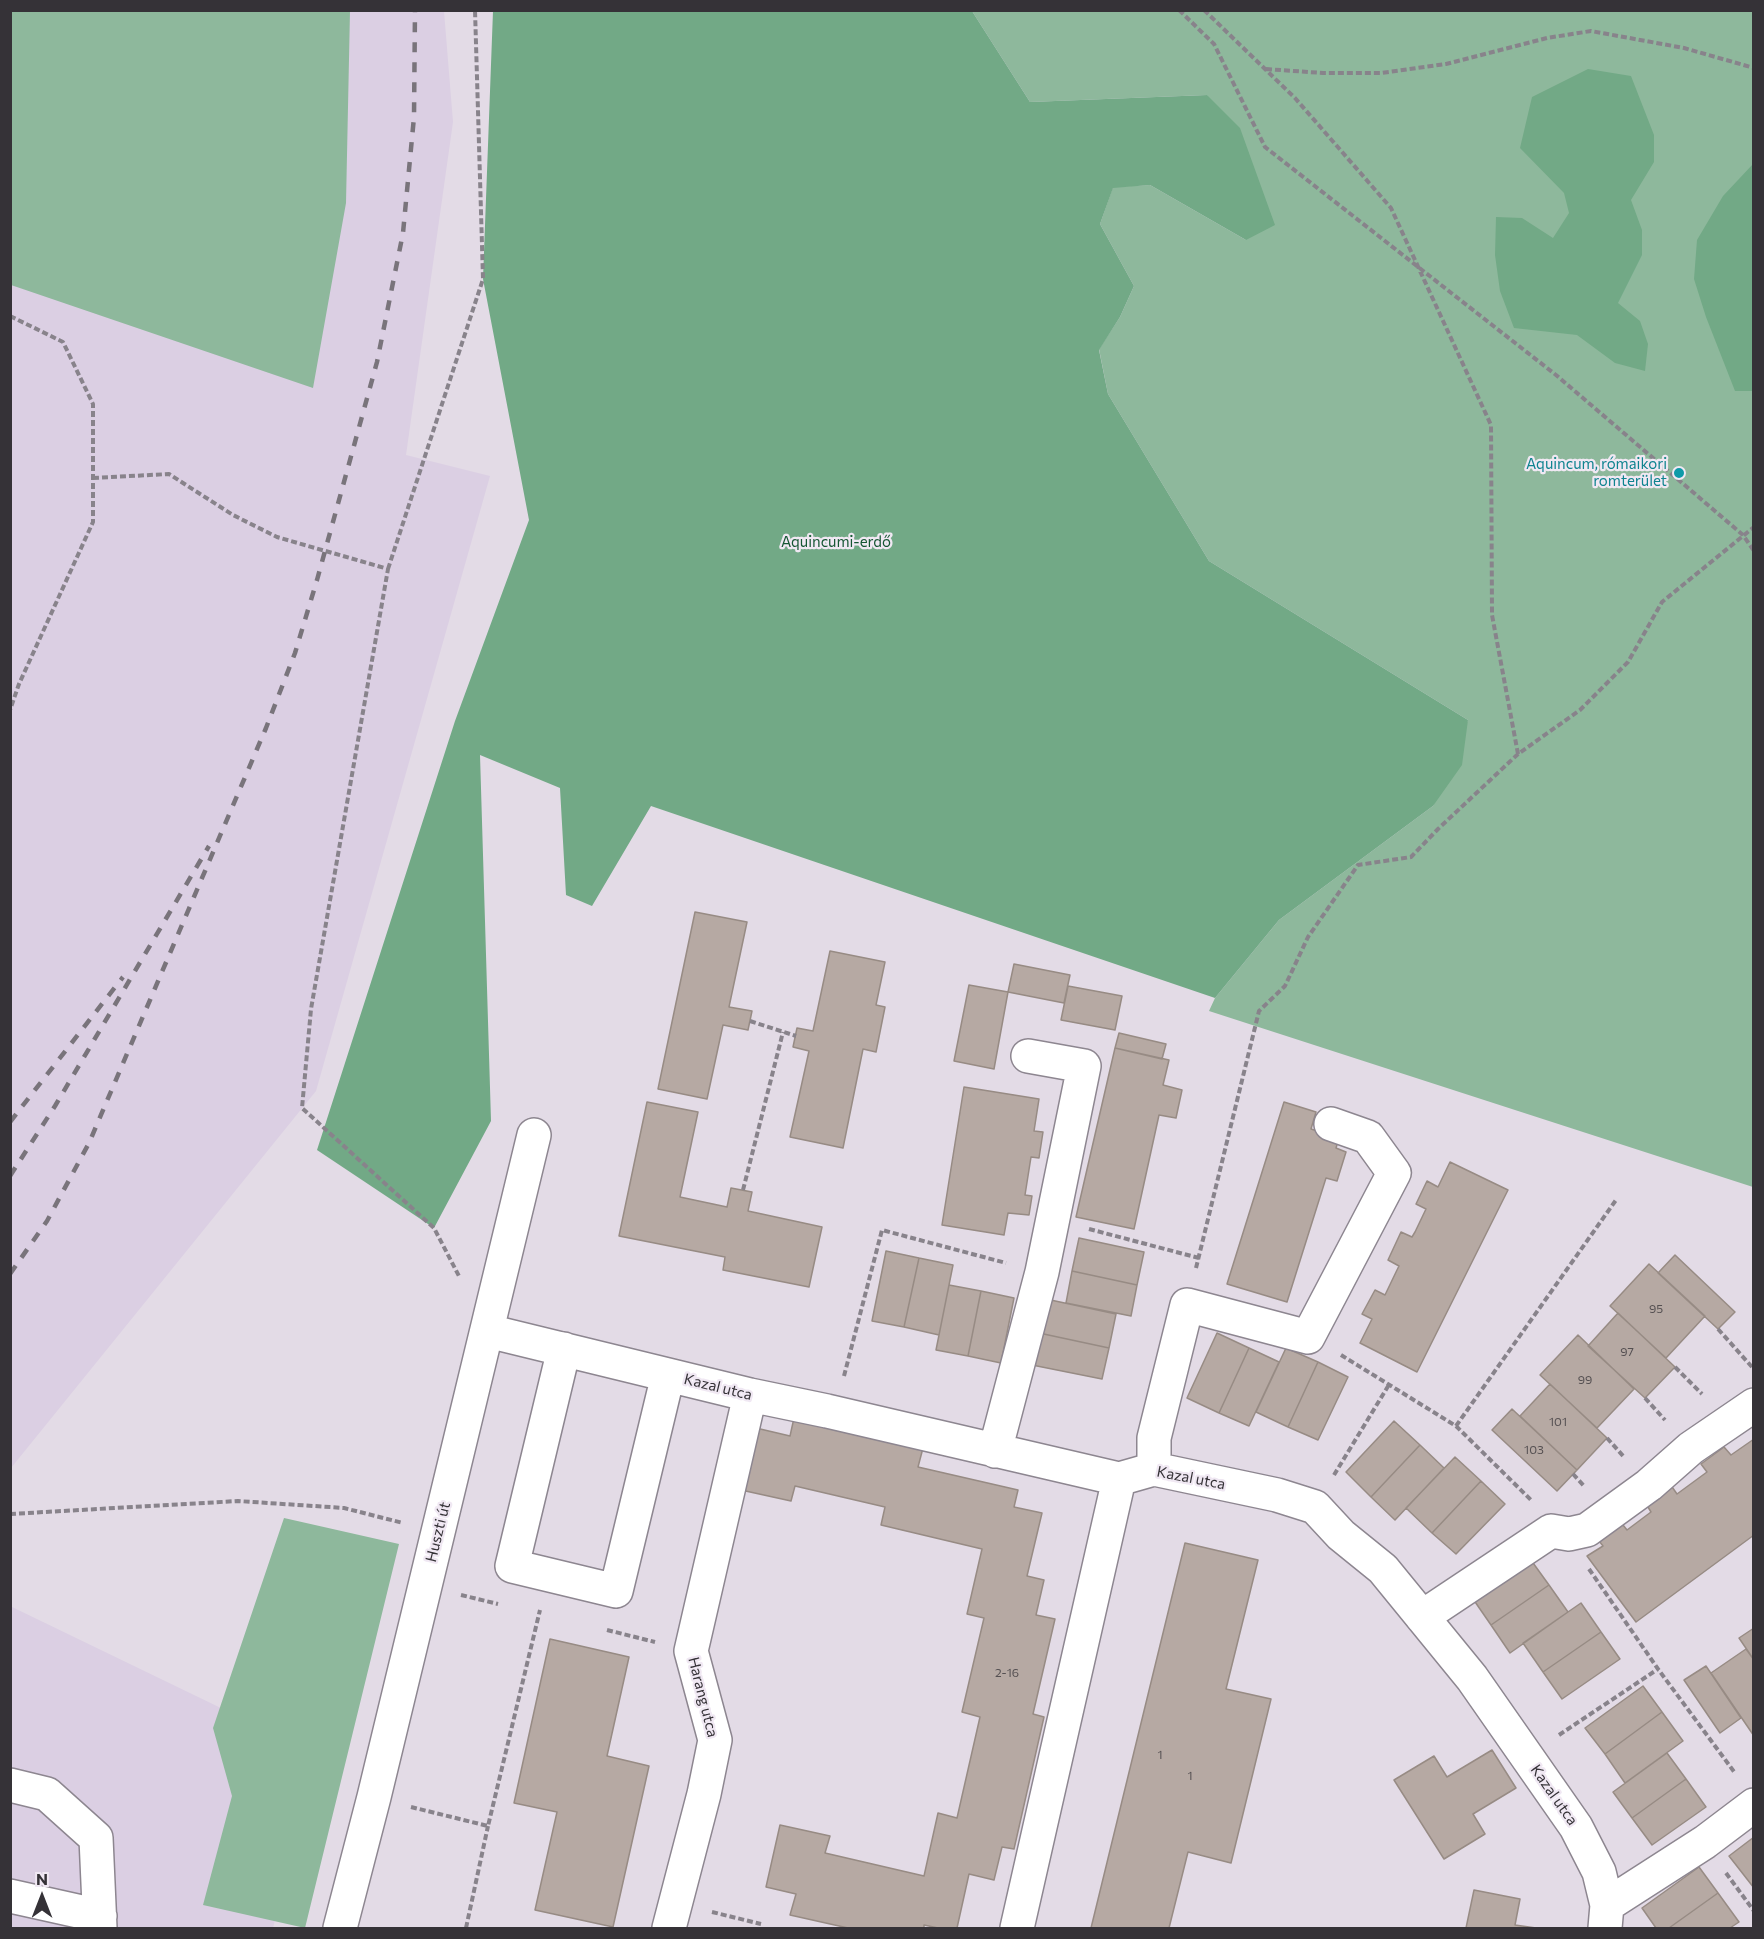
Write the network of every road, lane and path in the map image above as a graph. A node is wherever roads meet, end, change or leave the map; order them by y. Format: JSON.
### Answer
{"nodes":[{"id":1,"x":475,"y":10,"type":"edge"},
{"id":2,"x":1179,"y":10,"type":"edge"},
{"id":3,"x":1204,"y":10,"type":"edge"},
{"id":4,"x":1754,"y":68,"type":"edge"},
{"id":5,"x":1266,"y":69,"type":"junction"},
{"id":6,"x":1418,"y":267,"type":"junction"},
{"id":7,"x":10,"y":316,"type":"edge"},
{"id":8,"x":93,"y":478,"type":"junction"},
{"id":9,"x":1754,"y":527,"type":"edge"},
{"id":10,"x":1743,"y":535,"type":"junction"},
{"id":11,"x":1754,"y":551,"type":"edge"},
{"id":12,"x":388,"y":569,"type":"junction"},
{"id":13,"x":10,"y":710,"type":"edge"},
{"id":14,"x":1518,"y":754,"type":"junction"},
{"id":15,"x":750,"y":1022,"type":"dead end"},
{"id":16,"x":783,"y":1032,"type":"junction"},
{"id":17,"x":796,"y":1036,"type":"dead end"},
{"id":18,"x":1028,"y":1056,"type":"dead end"},
{"id":19,"x":1331,"y":1124,"type":"dead end"},
{"id":20,"x":534,"y":1135,"type":"dead end"},
{"id":21,"x":743,"y":1190,"type":"dead end"},
{"id":22,"x":1616,"y":1200,"type":"dead end"},
{"id":23,"x":1053,"y":1220,"type":"junction"},
{"id":24,"x":1199,"y":1258,"type":"junction"},
{"id":25,"x":1042,"y":1272,"type":"junction"},
{"id":26,"x":461,"y":1279,"type":"dead end"},
{"id":27,"x":1187,"y":1305,"type":"junction"},
{"id":28,"x":1718,"y":1329,"type":"dead end"},
{"id":29,"x":488,"y":1331,"type":"junction"},
{"id":30,"x":1308,"y":1337,"type":"junction"},
{"id":31,"x":564,"y":1349,"type":"junction"},
{"id":32,"x":1754,"y":1369,"type":"edge"},
{"id":33,"x":668,"y":1375,"type":"junction"},
{"id":34,"x":1390,"y":1383,"type":"junction"},
{"id":35,"x":750,"y":1395,"type":"junction"},
{"id":36,"x":1754,"y":1405,"type":"edge"},
{"id":37,"x":835,"y":1413,"type":"junction"},
{"id":38,"x":1456,"y":1426,"type":"junction"},
{"id":39,"x":995,"y":1451,"type":"junction"},
{"id":40,"x":1154,"y":1469,"type":"junction"},
{"id":41,"x":1119,"y":1479,"type":"junction"},
{"id":42,"x":1315,"y":1507,"type":"junction"},
{"id":43,"x":10,"y":1514,"type":"edge"},
{"id":44,"x":438,"y":1531,"type":"junction"},
{"id":45,"x":1560,"y":1533,"type":"junction"},
{"id":46,"x":549,"y":1575,"type":"junction"},
{"id":47,"x":1422,"y":1617,"type":"junction"},
{"id":48,"x":1658,"y":1669,"type":"junction"},
{"id":49,"x":1527,"y":1756,"type":"junction"},
{"id":50,"x":10,"y":1785,"type":"edge"},
{"id":51,"x":1747,"y":1792,"type":"edge"},
{"id":52,"x":374,"y":1797,"type":"junction"},
{"id":53,"x":488,"y":1826,"type":"junction"},
{"id":54,"x":1705,"y":1842,"type":"junction"},
{"id":55,"x":10,"y":1896,"type":"edge"},
{"id":56,"x":1754,"y":1911,"type":"edge"},
{"id":57,"x":673,"y":1915,"type":"edge"},
{"id":58,"x":1606,"y":1917,"type":"edge"},
{"id":59,"x":100,"y":1922,"type":"edge"},
{"id":60,"x":761,"y":1924,"type":"dead end"},
{"id":61,"x":340,"y":1929,"type":"edge"},
{"id":62,"x":466,"y":1929,"type":"edge"},
{"id":63,"x":1017,"y":1929,"type":"edge"}],
"edges":[{"from":1,"to":12,"type":"path"},
{"from":2,"to":6,"type":"path"},
{"from":3,"to":5,"type":"path"},
{"from":4,"to":5,"type":"path"},
{"from":5,"to":6,"type":"path"},
{"from":6,"to":10,"type":"path"},
{"from":6,"to":14,"type":"path"},
{"from":7,"to":8,"type":"path"},
{"from":8,"to":12,"type":"path"},
{"from":8,"to":13,"type":"path"},
{"from":9,"to":10,"type":"path"},
{"from":10,"to":11,"type":"path"},
{"from":10,"to":14,"type":"path"},
{"from":12,"to":26,"type":"path"},
{"from":14,"to":24,"type":"path"},
{"from":15,"to":16,"type":"path"},
{"from":16,"to":17,"type":"path"},
{"from":16,"to":21,"type":"path"},
{"from":18,"to":23,"type":"street"},
{"from":19,"to":30,"type":"street"},
{"from":20,"to":29,"type":"street","name":"Huszti út"},
{"from":22,"to":38,"type":"path"},
{"from":23,"to":24,"type":"path"},
{"from":23,"to":25,"type":"street"},
{"from":24,"to":27,"type":"path"},
{"from":25,"to":37,"type":"path"},
{"from":25,"to":39,"type":"street"},
{"from":27,"to":30,"type":"street"},
{"from":27,"to":40,"type":"street"},
{"from":28,"to":32,"type":"path"},
{"from":29,"to":31,"type":"street","name":"Kazal utca"},
{"from":29,"to":44,"type":"street","name":"Huszti út"},
{"from":30,"to":34,"type":"path"},
{"from":31,"to":33,"type":"street","name":"Kazal utca"},
{"from":31,"to":46,"type":"street"},
{"from":33,"to":35,"type":"street","name":"Kazal utca"},
{"from":33,"to":46,"type":"street"},
{"from":34,"to":38,"type":"path"},
{"from":34,"to":42,"type":"path"},
{"from":35,"to":37,"type":"street","name":"Kazal utca"},
{"from":35,"to":57,"type":"street","name":"Harang utca"},
{"from":36,"to":45,"type":"street"},
{"from":37,"to":39,"type":"street","name":"Kazal utca"},
{"from":38,"to":45,"type":"path"},
{"from":39,"to":41,"type":"street","name":"Kazal utca"},
{"from":40,"to":41,"type":"street","name":"Kazal utca"},
{"from":40,"to":42,"type":"street","name":"Kazal utca"},
{"from":41,"to":63,"type":"street"},
{"from":42,"to":47,"type":"street","name":"Kazal utca"},
{"from":43,"to":44,"type":"path"},
{"from":44,"to":52,"type":"street","name":"Huszti út"},
{"from":45,"to":47,"type":"street"},
{"from":45,"to":48,"type":"path"},
{"from":46,"to":53,"type":"path"},
{"from":47,"to":49,"type":"street","name":"Kazal utca"},
{"from":48,"to":49,"type":"path"},
{"from":48,"to":51,"type":"path"},
{"from":49,"to":58,"type":"street","name":"Kazal utca"},
{"from":50,"to":59,"type":"street"},
{"from":51,"to":54,"type":"street"},
{"from":52,"to":53,"type":"path"},
{"from":52,"to":61,"type":"street","name":"Huszti út"},
{"from":53,"to":62,"type":"path"},
{"from":54,"to":56,"type":"path"},
{"from":54,"to":58,"type":"street"},
{"from":55,"to":59,"type":"street"},
{"from":57,"to":60,"type":"path"}]}
